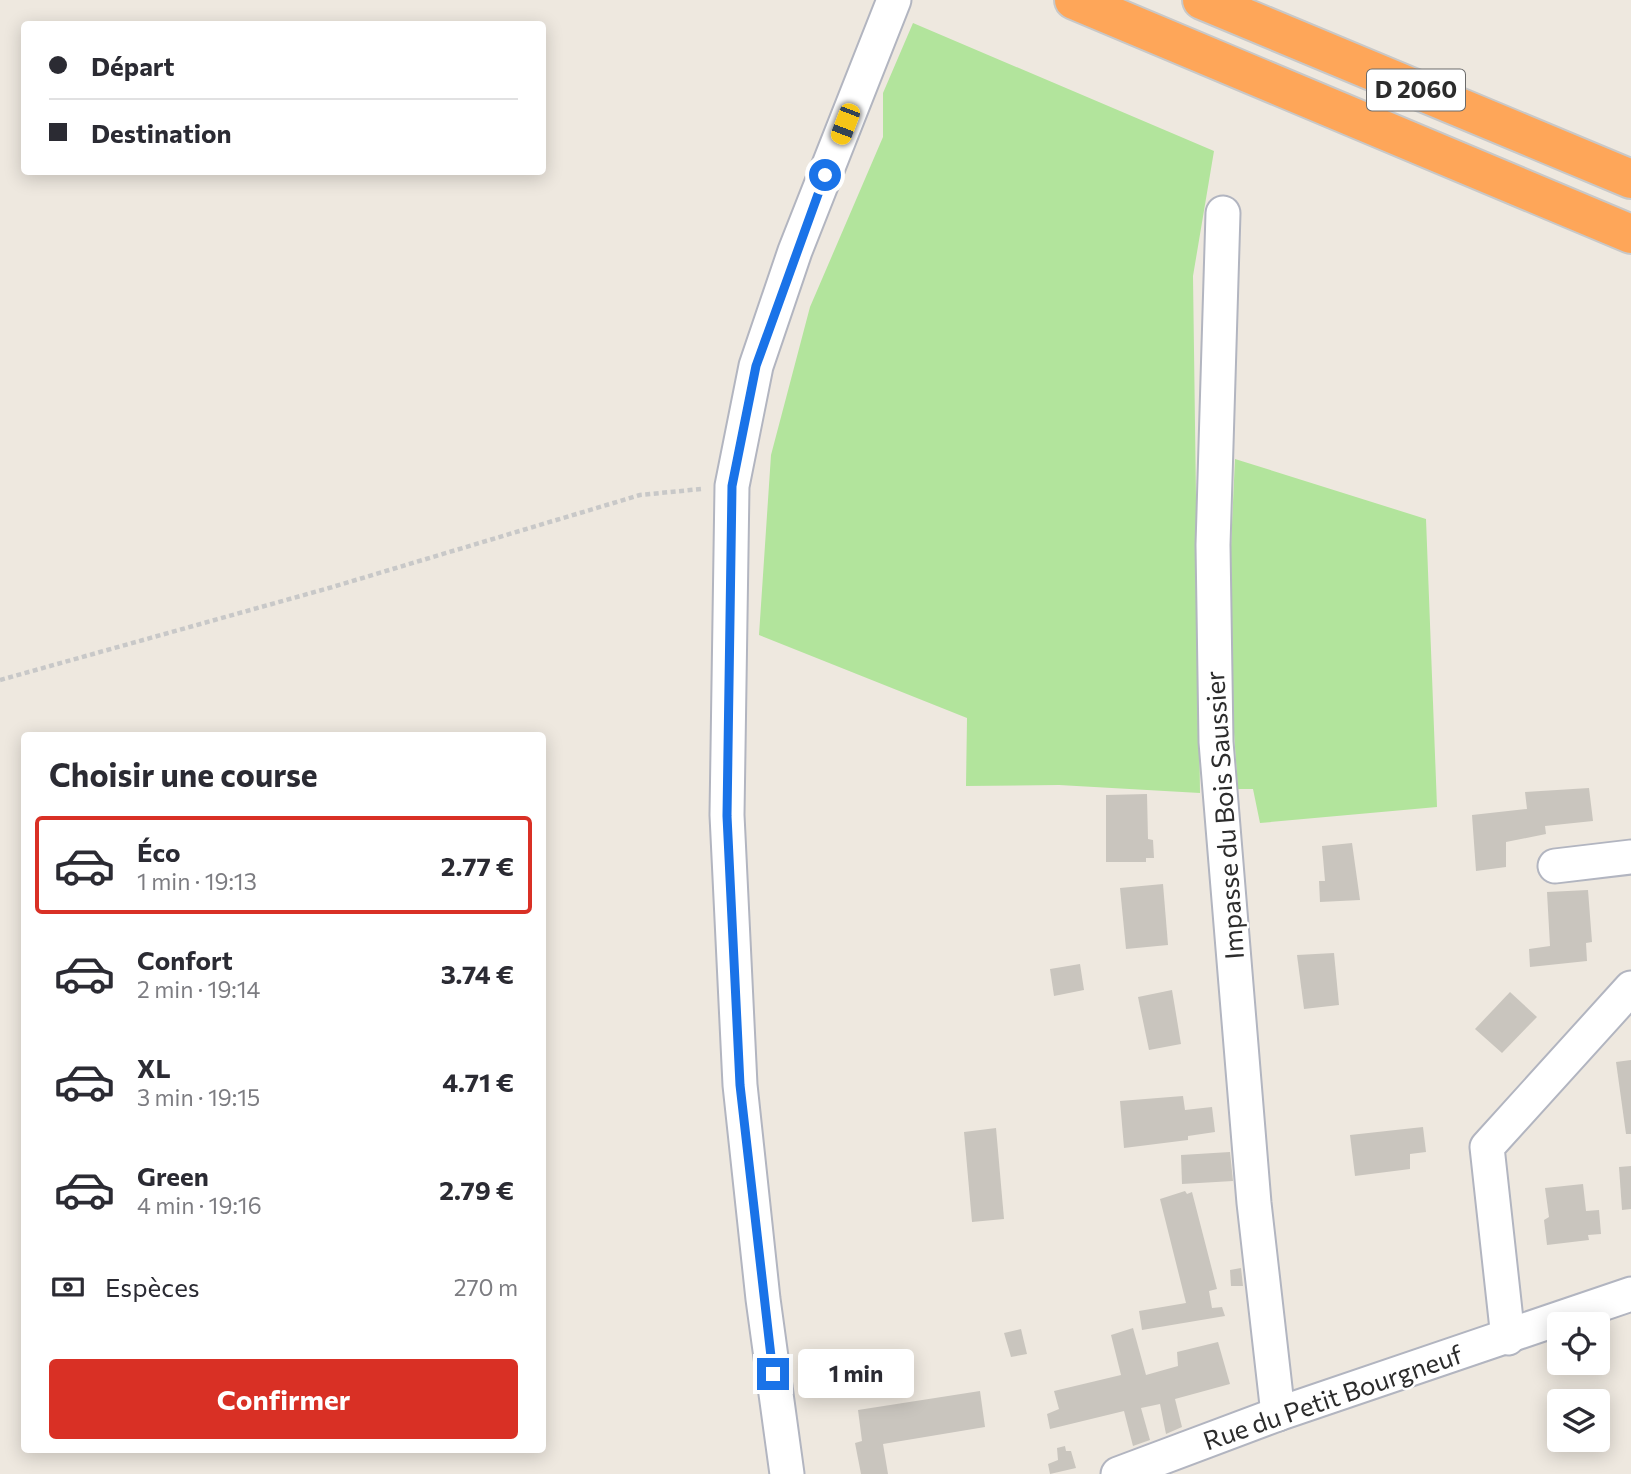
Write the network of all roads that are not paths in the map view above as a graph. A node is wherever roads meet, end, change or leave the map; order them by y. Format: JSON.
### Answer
{"nodes":[{"id":1,"x":1074,"y":0,"type":"edge"},
{"id":2,"x":1202,"y":0,"type":"edge"},
{"id":3,"x":889,"y":11,"type":"edge"},
{"id":4,"x":1631,"y":179,"type":"edge"},
{"id":5,"x":1223,"y":213,"type":"dead end"},
{"id":6,"x":1631,"y":234,"type":"edge"},
{"id":7,"x":1631,"y":857,"type":"edge"},
{"id":8,"x":1555,"y":866,"type":"dead end"},
{"id":9,"x":1631,"y":988,"type":"edge"},
{"id":10,"x":1631,"y":1294,"type":"edge"},
{"id":11,"x":1508,"y":1338,"type":"junction"},
{"id":12,"x":1278,"y":1414,"type":"junction"},
{"id":13,"x":787,"y":1474,"type":"edge"},
{"id":14,"x":1118,"y":1474,"type":"edge"}],
"edges":[{"from":1,"to":6,"type":"highway","number":"D 2060"},
{"from":2,"to":4,"type":"highway","number":"D 2060"},
{"from":3,"to":13,"type":"street"},
{"from":5,"to":12,"type":"street","name":"Impasse du Bois Saussier"},
{"from":7,"to":8,"type":"street"},
{"from":9,"to":11,"type":"street"},
{"from":10,"to":11,"type":"street","name":"Rue du Petit Bourgneuf"},
{"from":11,"to":12,"type":"street","name":"Rue du Petit Bourgneuf"},
{"from":12,"to":14,"type":"street","name":"Rue du Petit Bourgneuf"}]}
